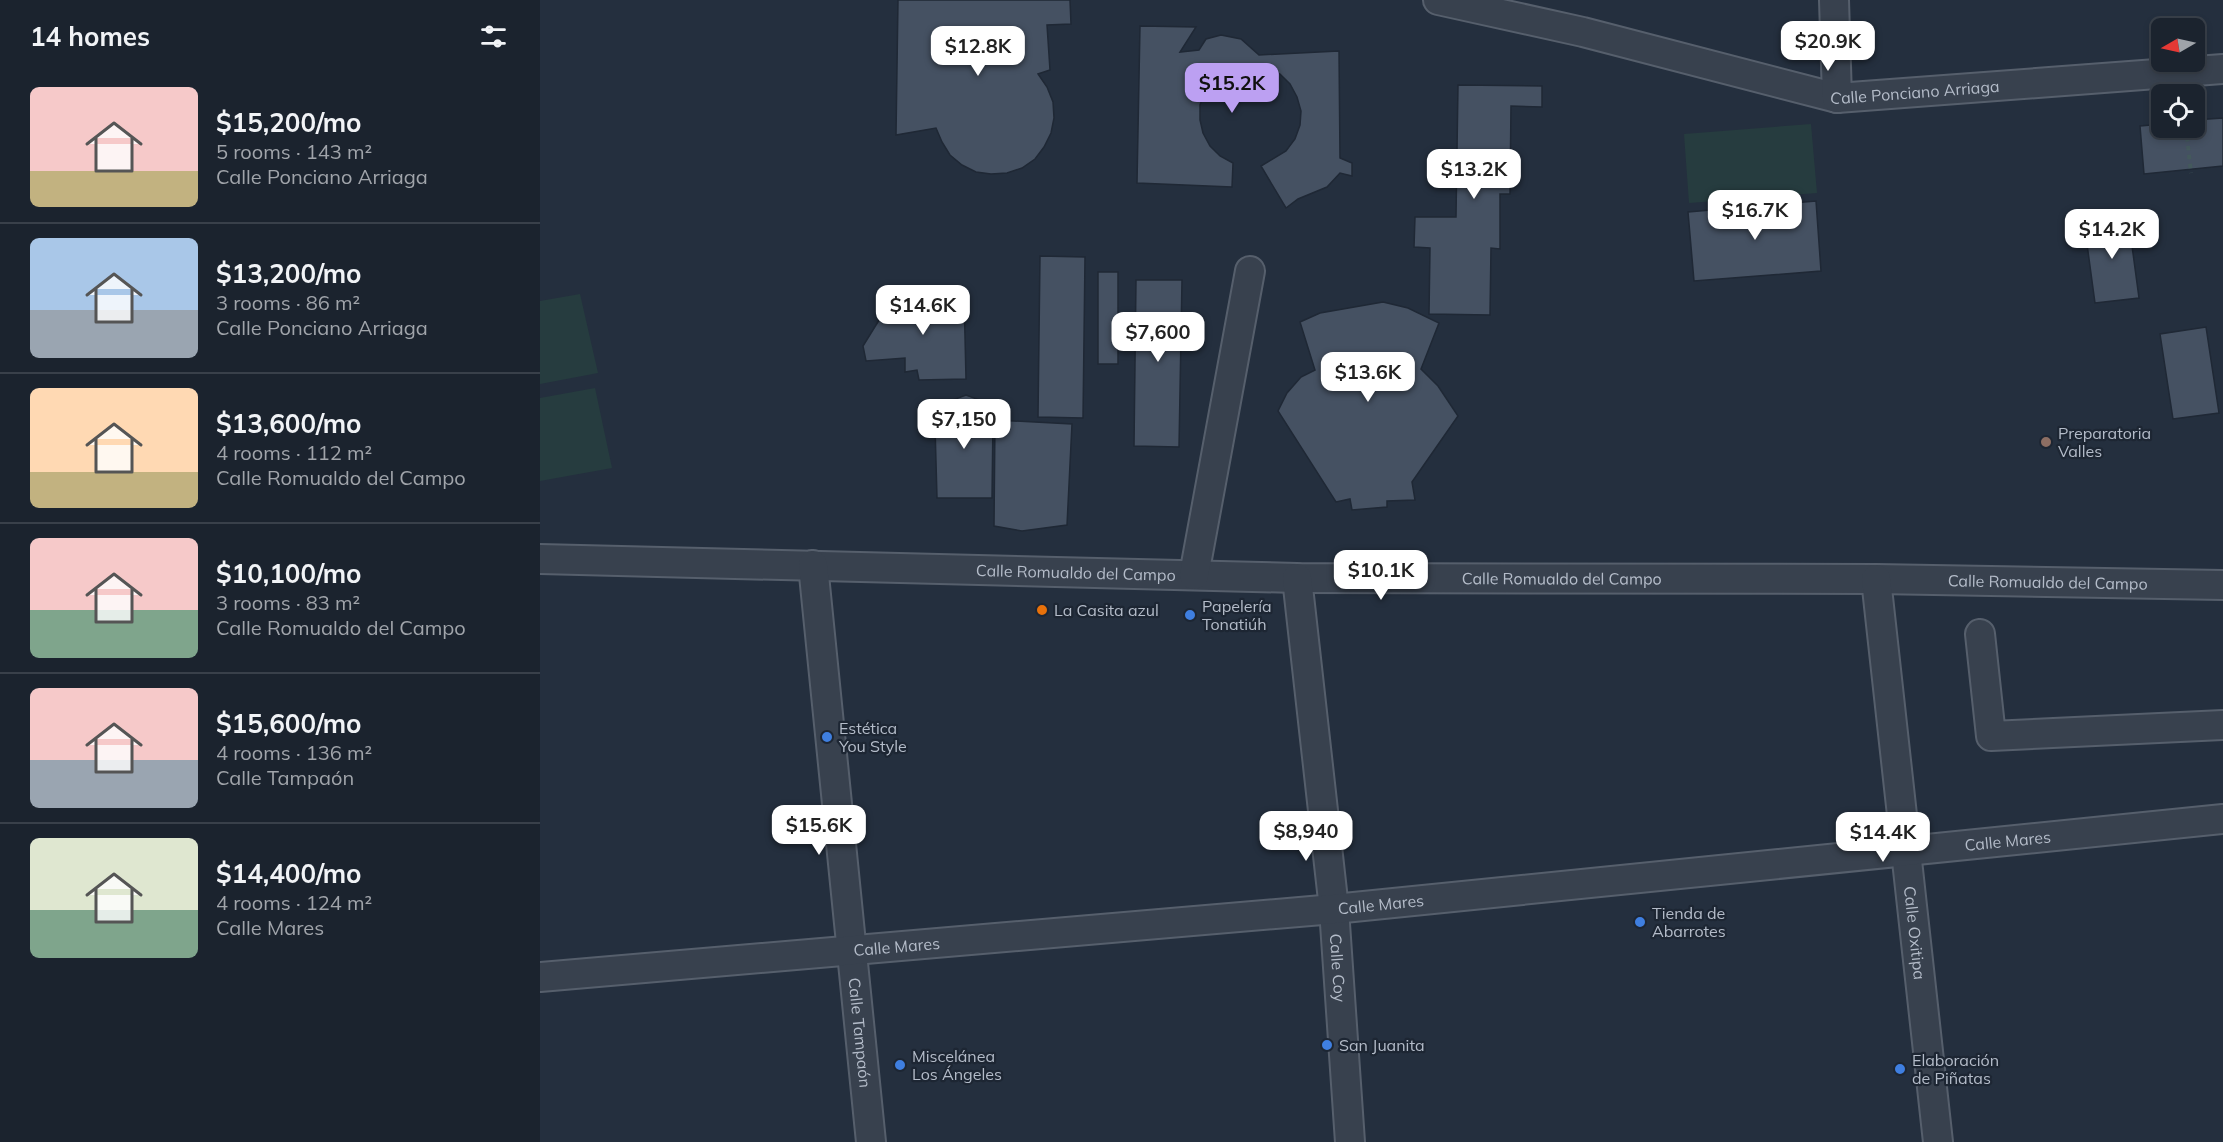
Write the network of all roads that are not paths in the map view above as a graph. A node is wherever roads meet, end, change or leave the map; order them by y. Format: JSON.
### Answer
{"nodes":[{"id":1,"x":1438,"y":0,"type":"edge"},
{"id":2,"x":1834,"y":0,"type":"edge"},
{"id":3,"x":2223,"y":69,"type":"edge"},
{"id":4,"x":1837,"y":98,"type":"junction"},
{"id":5,"x":1250,"y":271,"type":"dead end"},
{"id":6,"x":540,"y":559,"type":"edge"},
{"id":7,"x":813,"y":565,"type":"junction"},
{"id":8,"x":1194,"y":575,"type":"junction"},
{"id":9,"x":1297,"y":578,"type":"junction"},
{"id":10,"x":1876,"y":579,"type":"junction"},
{"id":11,"x":2223,"y":585,"type":"edge"},
{"id":12,"x":1980,"y":634,"type":"dead end"},
{"id":13,"x":2223,"y":725,"type":"edge"},
{"id":14,"x":2223,"y":819,"type":"edge"},
{"id":15,"x":1905,"y":850,"type":"junction"},
{"id":16,"x":1334,"y":909,"type":"junction"},
{"id":17,"x":851,"y":950,"type":"junction"},
{"id":18,"x":540,"y":977,"type":"edge"},
{"id":19,"x":871,"y":1142,"type":"edge"},
{"id":20,"x":1350,"y":1142,"type":"edge"},
{"id":21,"x":1938,"y":1142,"type":"edge"}],
"edges":[{"from":1,"to":4,"type":"street","name":"Calle Ponciano Arriaga"},
{"from":2,"to":4,"type":"street"},
{"from":3,"to":4,"type":"street","name":"Calle Ponciano Arriaga"},
{"from":5,"to":8,"type":"street"},
{"from":6,"to":7,"type":"street","name":"Calle Romualdo del Campo"},
{"from":7,"to":8,"type":"street","name":"Calle Romualdo del Campo"},
{"from":7,"to":17,"type":"street","name":"Calle Tampaón"},
{"from":8,"to":9,"type":"street","name":"Calle Romualdo del Campo"},
{"from":9,"to":10,"type":"street","name":"Calle Romualdo del Campo"},
{"from":9,"to":16,"type":"street","name":"Calle Coy"},
{"from":10,"to":11,"type":"street","name":"Calle Romualdo del Campo"},
{"from":10,"to":15,"type":"street","name":"Calle Oxitipa"},
{"from":12,"to":13,"type":"street"},
{"from":14,"to":15,"type":"street","name":"Calle Mares"},
{"from":15,"to":16,"type":"street","name":"Calle Mares"},
{"from":15,"to":21,"type":"street","name":"Calle Oxitipa"},
{"from":16,"to":17,"type":"street","name":"Calle Mares"},
{"from":16,"to":20,"type":"street","name":"Calle Coy"},
{"from":17,"to":18,"type":"street","name":"Calle Mares"},
{"from":17,"to":19,"type":"street","name":"Calle Tampaón"}]}
